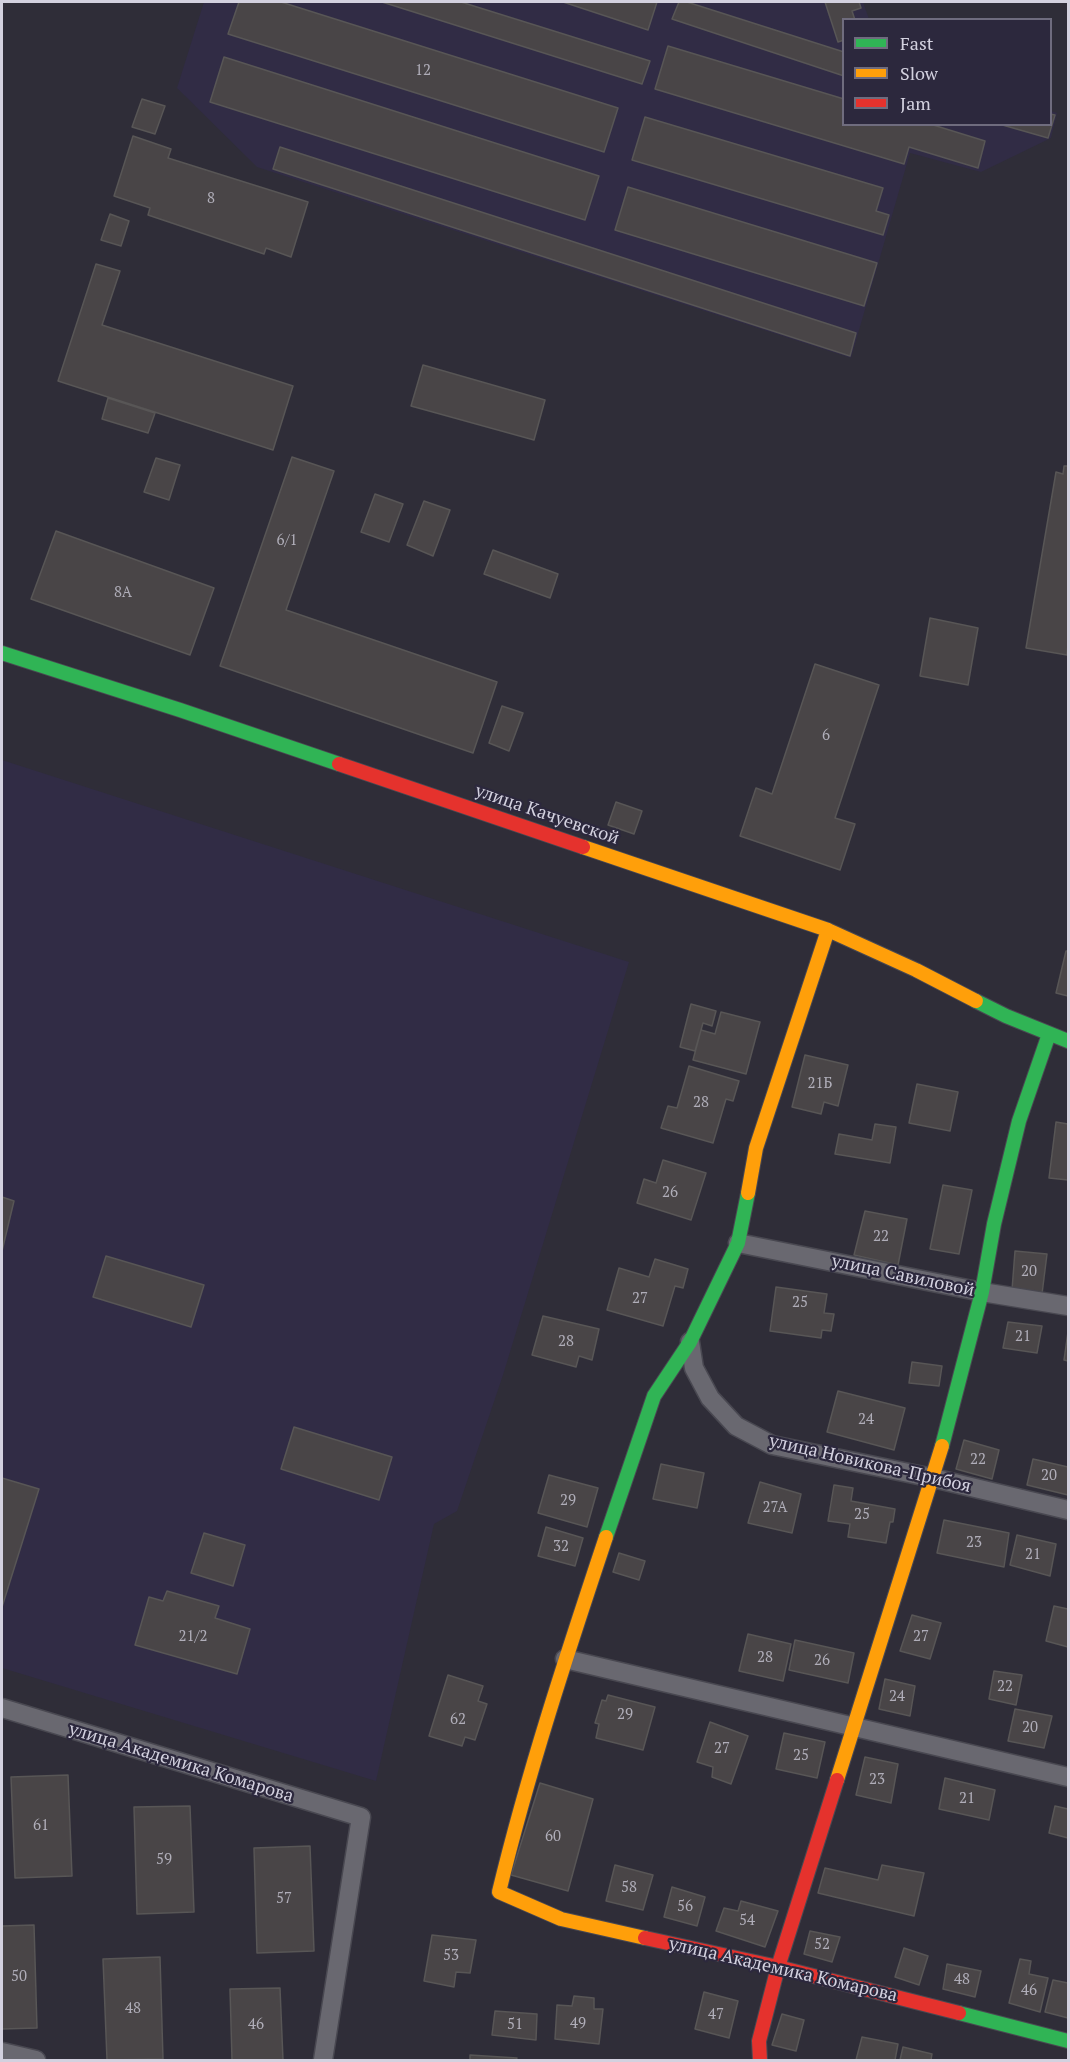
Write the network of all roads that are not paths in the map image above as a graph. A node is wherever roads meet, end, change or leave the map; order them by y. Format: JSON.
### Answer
{"nodes":[{"id":1,"x":2,"y":654,"type":"edge"},
{"id":2,"x":828,"y":930,"type":"junction"},
{"id":3,"x":1049,"y":1035,"type":"junction"},
{"id":4,"x":1068,"y":1041,"type":"edge"},
{"id":5,"x":738,"y":1243,"type":"junction"},
{"id":6,"x":982,"y":1292,"type":"junction"},
{"id":7,"x":1068,"y":1306,"type":"edge"},
{"id":8,"x":690,"y":1342,"type":"junction"},
{"id":9,"x":933,"y":1478,"type":"junction"},
{"id":10,"x":1068,"y":1510,"type":"edge"},
{"id":11,"x":565,"y":1659,"type":"junction"},
{"id":12,"x":2,"y":1708,"type":"edge"},
{"id":13,"x":854,"y":1725,"type":"junction"},
{"id":14,"x":1068,"y":1777,"type":"edge"},
{"id":15,"x":778,"y":1967,"type":"junction"},
{"id":16,"x":1068,"y":2041,"type":"edge"},
{"id":17,"x":2,"y":2052,"type":"edge"},
{"id":18,"x":36,"y":2061,"type":"edge"},
{"id":19,"x":323,"y":2061,"type":"edge"},
{"id":20,"x":760,"y":2061,"type":"edge"}],
"edges":[{"from":1,"to":2,"type":"street","name":"улица Качуевской"},
{"from":2,"to":3,"type":"street","name":"улица Качуевской"},
{"from":2,"to":5,"type":"street"},
{"from":3,"to":4,"type":"street","name":"улица Качуевской"},
{"from":3,"to":6,"type":"street"},
{"from":5,"to":6,"type":"street","name":"улица Савиловой"},
{"from":5,"to":8,"type":"street"},
{"from":6,"to":7,"type":"street","name":"улица Савиловой"},
{"from":6,"to":9,"type":"street"},
{"from":8,"to":9,"type":"street","name":"улица Новикова-Прибоя"},
{"from":8,"to":11,"type":"street"},
{"from":9,"to":10,"type":"street","name":"улица Новикова-Прибоя"},
{"from":9,"to":13,"type":"street"},
{"from":11,"to":13,"type":"street"},
{"from":11,"to":15,"type":"street","name":"улица Академика Комарова"},
{"from":12,"to":19,"type":"street","name":"улица Академика Комарова"},
{"from":13,"to":14,"type":"street"},
{"from":13,"to":15,"type":"street"},
{"from":15,"to":16,"type":"street","name":"улица Академика Комарова"},
{"from":15,"to":20,"type":"street"},
{"from":17,"to":18,"type":"street"}]}
